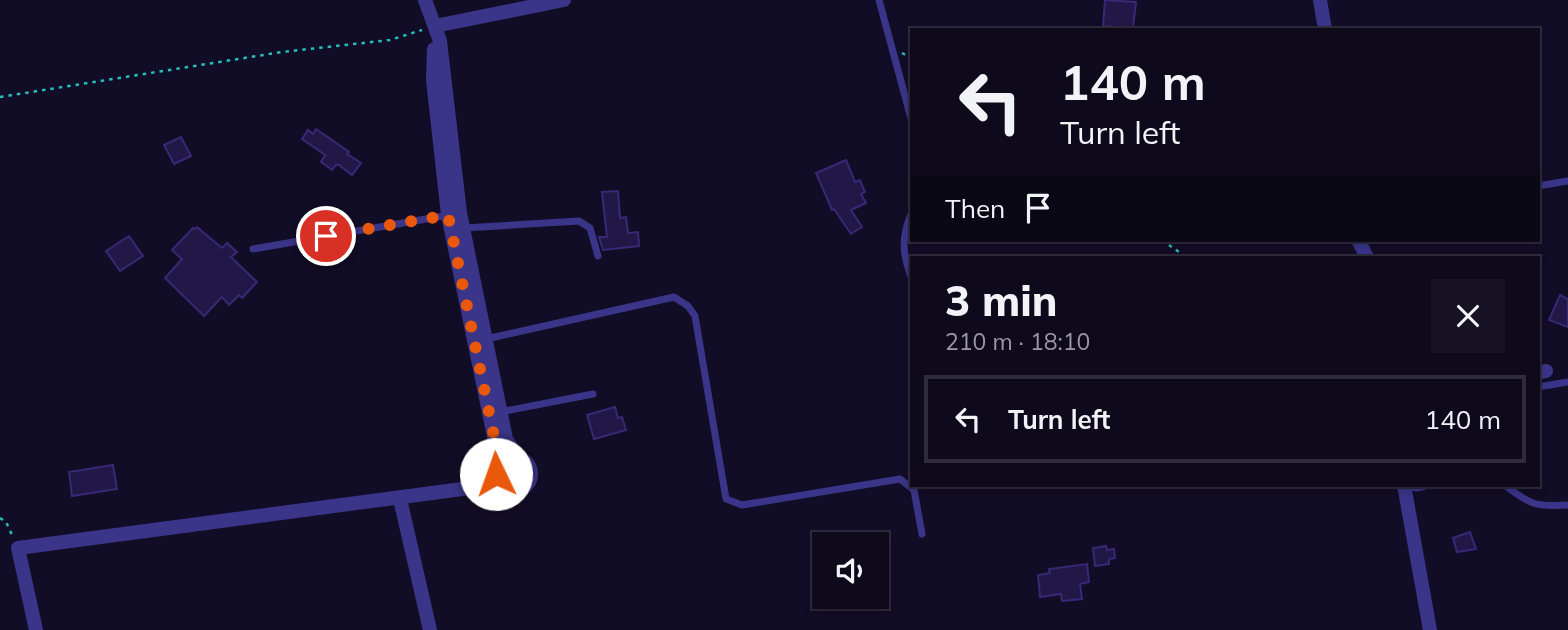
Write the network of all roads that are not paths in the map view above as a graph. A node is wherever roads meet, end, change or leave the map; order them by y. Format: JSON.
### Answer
{"nodes":[{"id":1,"x":425,"y":0,"type":"edge"},
{"id":2,"x":564,"y":0,"type":"edge"},
{"id":3,"x":879,"y":0,"type":"edge"},
{"id":4,"x":1320,"y":0,"type":"edge"},
{"id":5,"x":435,"y":26,"type":"junction"},
{"id":6,"x":1325,"y":28,"type":"edge"},
{"id":7,"x":910,"y":115,"type":"edge"},
{"id":8,"x":1568,"y":181,"type":"edge"},
{"id":9,"x":1540,"y":186,"type":"edge"},
{"id":10,"x":910,"y":217,"type":"edge"},
{"id":11,"x":457,"y":219,"type":"junction"},
{"id":12,"x":253,"y":248,"type":"dead end"},
{"id":13,"x":598,"y":256,"type":"dead end"},
{"id":14,"x":910,"y":273,"type":"edge"},
{"id":15,"x":486,"y":339,"type":"junction"},
{"id":16,"x":1568,"y":382,"type":"edge"},
{"id":17,"x":1540,"y":387,"type":"edge"},
{"id":18,"x":593,"y":394,"type":"dead end"},
{"id":19,"x":495,"y":413,"type":"junction"},
{"id":20,"x":518,"y":458,"type":"junction"},
{"id":21,"x":500,"y":465,"type":"junction"},
{"id":22,"x":500,"y":484,"type":"junction"},
{"id":23,"x":910,"y":487,"type":"edge"},
{"id":24,"x":910,"y":487,"type":"edge"},
{"id":25,"x":1402,"y":487,"type":"edge"},
{"id":26,"x":1508,"y":487,"type":"edge"},
{"id":27,"x":400,"y":499,"type":"junction"},
{"id":28,"x":1568,"y":505,"type":"edge"},
{"id":29,"x":922,"y":534,"type":"dead end"},
{"id":30,"x":36,"y":630,"type":"edge"},
{"id":31,"x":430,"y":630,"type":"edge"},
{"id":32,"x":1430,"y":630,"type":"edge"}],
"edges":[{"from":1,"to":5,"type":"street"},
{"from":2,"to":5,"type":"street"},
{"from":3,"to":7,"type":"lane"},
{"from":4,"to":6,"type":"street"},
{"from":5,"to":11,"type":"street"},
{"from":5,"to":11,"type":"street"},
{"from":8,"to":9,"type":"lane"},
{"from":10,"to":14,"type":"lane"},
{"from":11,"to":12,"type":"lane"},
{"from":11,"to":13,"type":"lane"},
{"from":11,"to":15,"type":"street"},
{"from":11,"to":19,"type":"street"},
{"from":15,"to":19,"type":"street"},
{"from":15,"to":23,"type":"lane"},
{"from":16,"to":17,"type":"lane"},
{"from":18,"to":19,"type":"lane"},
{"from":19,"to":20,"type":"street"},
{"from":19,"to":21,"type":"street"},
{"from":20,"to":21,"type":"street"},
{"from":20,"to":22,"type":"street"},
{"from":21,"to":22,"type":"street"},
{"from":22,"to":27,"type":"street"},
{"from":24,"to":29,"type":"lane"},
{"from":25,"to":32,"type":"street"},
{"from":26,"to":28,"type":"lane"},
{"from":27,"to":30,"type":"street"},
{"from":27,"to":31,"type":"street"}]}
